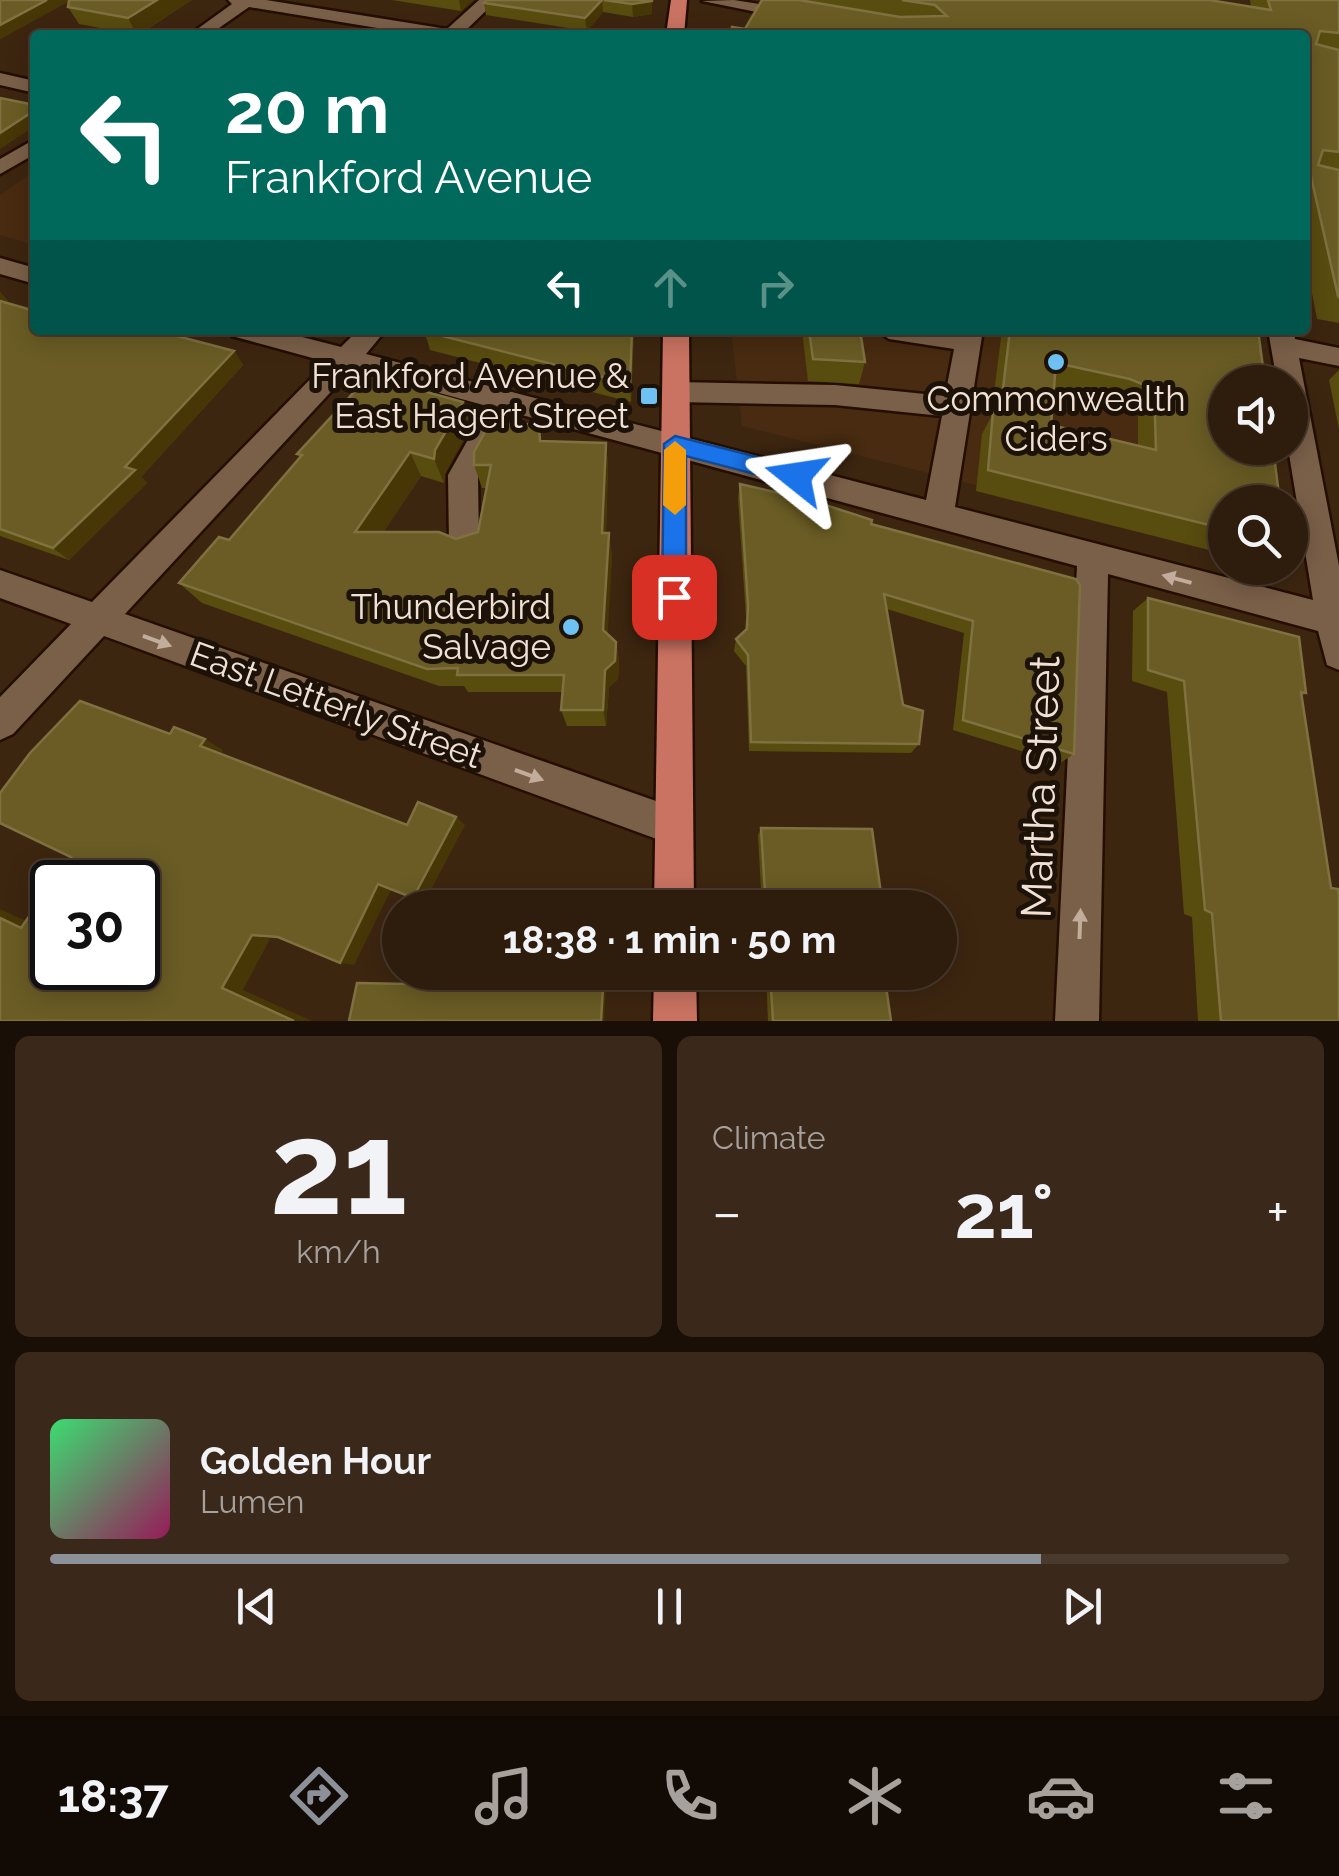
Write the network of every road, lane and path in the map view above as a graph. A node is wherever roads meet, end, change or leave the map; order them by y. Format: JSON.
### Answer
{"nodes":[{"id":1,"x":488,"y":0,"type":"edge"},
{"id":2,"x":711,"y":0,"type":"edge"},
{"id":3,"x":244,"y":1,"type":"edge"},
{"id":4,"x":679,"y":7,"type":"edge"},
{"id":5,"x":820,"y":18,"type":"edge"},
{"id":6,"x":205,"y":30,"type":"edge"},
{"id":7,"x":421,"y":30,"type":"edge"},
{"id":8,"x":456,"y":30,"type":"edge"},
{"id":9,"x":0,"y":79,"type":"edge"},
{"id":10,"x":30,"y":86,"type":"edge"},
{"id":11,"x":30,"y":149,"type":"edge"},
{"id":12,"x":0,"y":168,"type":"edge"},
{"id":13,"x":0,"y":266,"type":"edge"},
{"id":14,"x":30,"y":275,"type":"edge"},
{"id":15,"x":260,"y":335,"type":"edge"},
{"id":16,"x":369,"y":335,"type":"edge"},
{"id":17,"x":676,"y":335,"type":"edge"},
{"id":18,"x":968,"y":336,"type":"edge"},
{"id":19,"x":1282,"y":338,"type":"edge"},
{"id":20,"x":346,"y":358,"type":"junction"},
{"id":21,"x":1339,"y":358,"type":"edge"},
{"id":22,"x":675,"y":392,"type":"junction"},
{"id":23,"x":504,"y":399,"type":"junction"},
{"id":24,"x":956,"y":407,"type":"junction"},
{"id":25,"x":675,"y":444,"type":"junction"},
{"id":26,"x":938,"y":513,"type":"junction"},
{"id":27,"x":464,"y":544,"type":"edge"},
{"id":28,"x":1093,"y":557,"type":"junction"},
{"id":29,"x":0,"y":584,"type":"edge"},
{"id":30,"x":99,"y":620,"type":"junction"},
{"id":31,"x":1336,"y":621,"type":"edge"},
{"id":32,"x":1339,"y":654,"type":"edge"},
{"id":33,"x":0,"y":722,"type":"edge"},
{"id":34,"x":673,"y":826,"type":"junction"},
{"id":35,"x":674,"y":890,"type":"edge"},
{"id":36,"x":674,"y":990,"type":"edge"},
{"id":37,"x":675,"y":1021,"type":"edge"},
{"id":38,"x":1077,"y":1021,"type":"edge"}],
"edges":[{"from":1,"to":8,"type":"street"},
{"from":2,"to":4,"type":"street"},
{"from":2,"to":5,"type":"street"},
{"from":3,"to":6,"type":"street"},
{"from":3,"to":7,"type":"street"},
{"from":9,"to":10,"type":"street"},
{"from":11,"to":12,"type":"street"},
{"from":13,"to":14,"type":"street"},
{"from":15,"to":20,"type":"street"},
{"from":16,"to":20,"type":"street"},
{"from":17,"to":22,"type":"main road"},
{"from":18,"to":24,"type":"street"},
{"from":19,"to":21,"type":"street"},
{"from":19,"to":31,"type":"street"},
{"from":20,"to":23,"type":"street"},
{"from":20,"to":30,"type":"street"},
{"from":22,"to":24,"type":"street"},
{"from":22,"to":25,"type":"main road"},
{"from":23,"to":25,"type":"street"},
{"from":23,"to":27,"type":"street"},
{"from":24,"to":26,"type":"street"},
{"from":25,"to":26,"type":"street"},
{"from":25,"to":34,"type":"main road"},
{"from":26,"to":28,"type":"street"},
{"from":31,"to":28,"type":"street","one_way":true},
{"from":38,"to":28,"type":"street","name":"Martha Street","one_way":true},
{"from":29,"to":30,"type":"street","name":"East Letterly Street"},
{"from":30,"to":33,"type":"street"},
{"from":30,"to":34,"type":"street","name":"East Letterly Street","one_way":true},
{"from":31,"to":32,"type":"street"},
{"from":34,"to":35,"type":"main road"},
{"from":36,"to":37,"type":"main road"}]}
